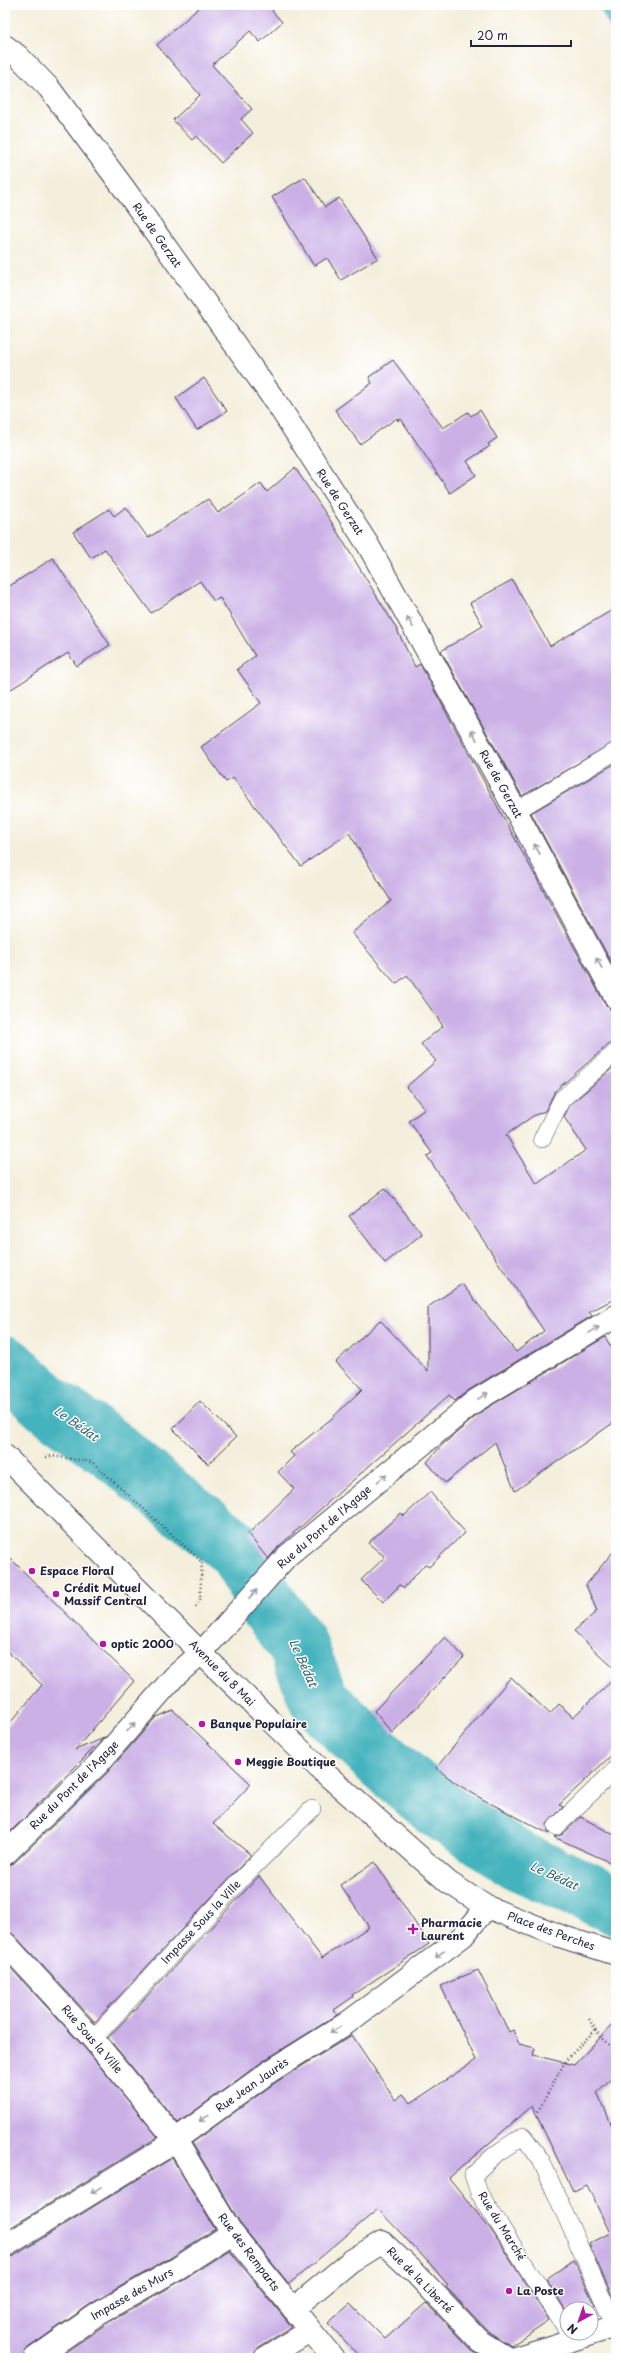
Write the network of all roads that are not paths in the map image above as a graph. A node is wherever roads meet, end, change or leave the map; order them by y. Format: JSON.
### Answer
{"nodes":[{"id":1,"x":5,"y":46,"type":"edge"},
{"id":2,"x":616,"y":751,"type":"edge"},
{"id":3,"x":516,"y":811,"type":"junction"},
{"id":4,"x":616,"y":998,"type":"edge"},
{"id":5,"x":616,"y":1052,"type":"edge"},
{"id":6,"x":542,"y":1139,"type":"dead end"},
{"id":7,"x":616,"y":1316,"type":"edge"},
{"id":8,"x":10,"y":1460,"type":"edge"},
{"id":9,"x":201,"y":1653,"type":"junction"},
{"id":10,"x":616,"y":1769,"type":"edge"},
{"id":11,"x":312,"y":1809,"type":"dead end"},
{"id":12,"x":556,"y":1827,"type":"dead end"},
{"id":13,"x":5,"y":1854,"type":"edge"},
{"id":14,"x":487,"y":1907,"type":"junction"},
{"id":15,"x":5,"y":1943,"type":"edge"},
{"id":16,"x":616,"y":1954,"type":"edge"},
{"id":17,"x":93,"y":2039,"type":"junction"},
{"id":18,"x":175,"y":2139,"type":"junction"},
{"id":19,"x":232,"y":2233,"type":"junction"},
{"id":20,"x":5,"y":2246,"type":"edge"},
{"id":21,"x":294,"y":2309,"type":"junction"},
{"id":22,"x":559,"y":2319,"type":"edge"},
{"id":23,"x":616,"y":2327,"type":"edge"},
{"id":24,"x":599,"y":2330,"type":"edge"},
{"id":25,"x":310,"y":2331,"type":"junction"},
{"id":26,"x":559,"y":2339,"type":"edge"},
{"id":27,"x":35,"y":2358,"type":"edge"},
{"id":28,"x":265,"y":2358,"type":"edge"},
{"id":29,"x":333,"y":2358,"type":"edge"},
{"id":30,"x":507,"y":2358,"type":"edge"},
{"id":31,"x":515,"y":2358,"type":"edge"}],
"edges":[{"from":3,"to":1,"type":"street","name":"Rue de Gerzat","one_way":true},
{"from":2,"to":3,"type":"lane"},
{"from":4,"to":3,"type":"street","name":"Rue de Gerzat","one_way":true},
{"from":5,"to":6,"type":"lane"},
{"from":9,"to":7,"type":"street","name":"Rue du Pont de l'Agage","one_way":true},
{"from":8,"to":9,"type":"street","name":"Avenue du 8 Mai"},
{"from":13,"to":9,"type":"street","name":"Rue du Pont de l'Agage","one_way":true},
{"from":9,"to":14,"type":"street","name":"Avenue du 8 Mai"},
{"from":10,"to":12,"type":"lane"},
{"from":11,"to":17,"type":"lane","name":"Impasse Sous la Ville"},
{"from":14,"to":16,"type":"street","name":"Place des Perches"},
{"from":14,"to":18,"type":"street","name":"Rue Jean Jaurès","one_way":true},
{"from":15,"to":17,"type":"street","name":"Rue Sous la Ville"},
{"from":17,"to":18,"type":"street","name":"Rue Sous la Ville"},
{"from":18,"to":19,"type":"street","name":"Rue des Remparts"},
{"from":18,"to":20,"type":"street","name":"Rue Jean Jaurès","one_way":true},
{"from":19,"to":21,"type":"street","name":"Rue des Remparts"},
{"from":19,"to":27,"type":"street","name":"Impasse des Murs"},
{"from":21,"to":25,"type":"street","name":"Rue des Remparts"},
{"from":21,"to":30,"type":"street","name":"Rue de la Liberté"},
{"from":22,"to":23,"type":"lane","name":"Rue du Marché"},
{"from":23,"to":24,"type":"street"},
{"from":25,"to":28,"type":"street"},
{"from":25,"to":29,"type":"street","name":"Rue des Remparts"},
{"from":26,"to":31,"type":"street"}]}
